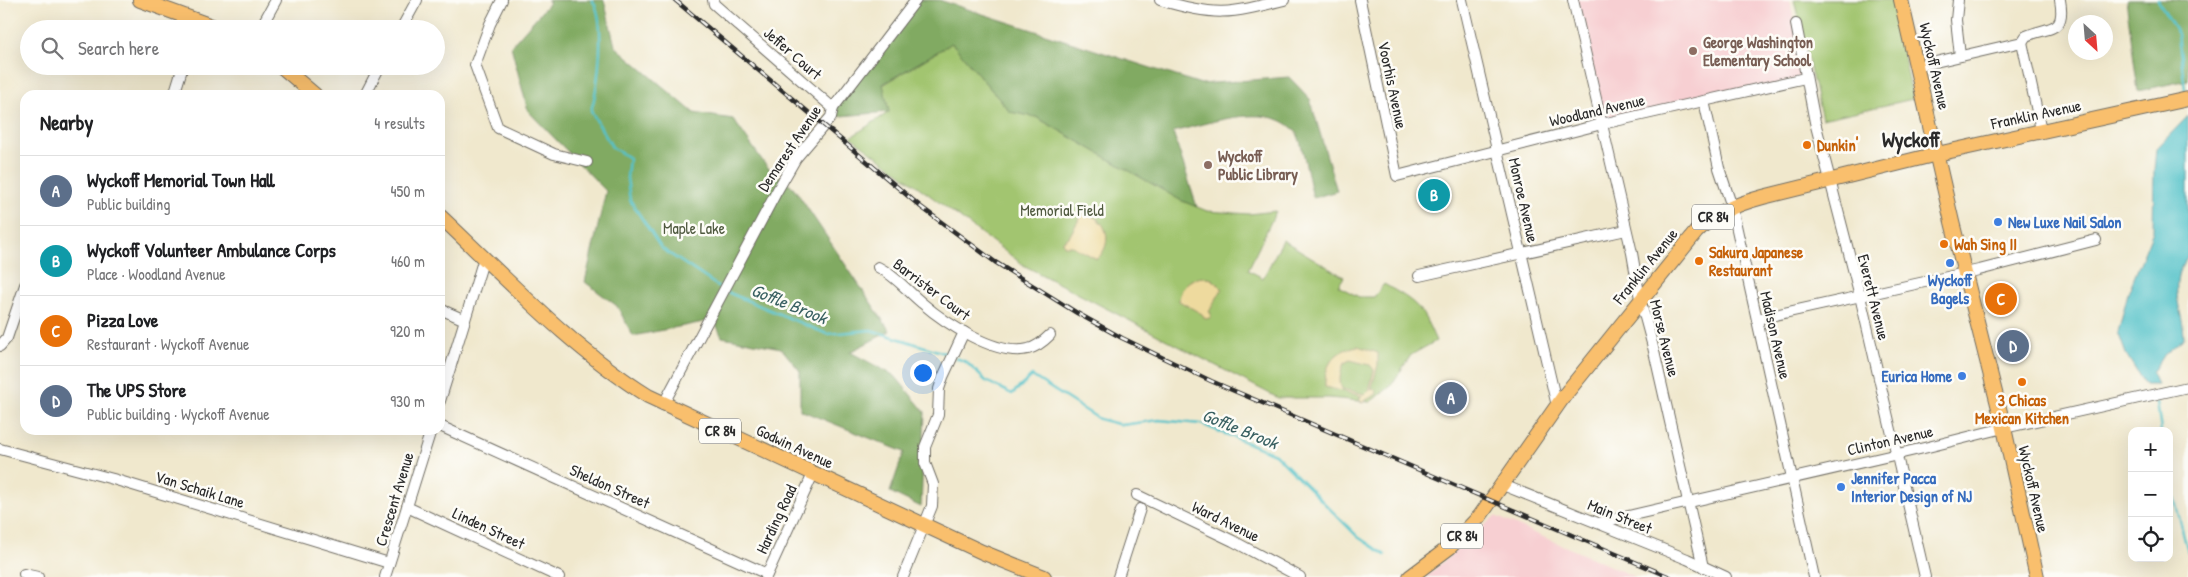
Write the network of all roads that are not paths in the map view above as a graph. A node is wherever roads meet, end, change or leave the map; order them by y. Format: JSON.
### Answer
{"nodes":[{"id":1,"x":276,"y":0,"type":"edge"},
{"id":2,"x":417,"y":0,"type":"edge"},
{"id":3,"x":502,"y":0,"type":"edge"},
{"id":4,"x":712,"y":0,"type":"edge"},
{"id":5,"x":916,"y":0,"type":"edge"},
{"id":6,"x":1160,"y":0,"type":"edge"},
{"id":7,"x":1284,"y":0,"type":"edge"},
{"id":8,"x":1360,"y":0,"type":"edge"},
{"id":9,"x":1462,"y":0,"type":"edge"},
{"id":10,"x":1573,"y":0,"type":"edge"},
{"id":11,"x":1901,"y":0,"type":"edge"},
{"id":12,"x":1958,"y":0,"type":"edge"},
{"id":13,"x":2060,"y":0,"type":"edge"},
{"id":14,"x":147,"y":1,"type":"edge"},
{"id":15,"x":187,"y":20,"type":"edge"},
{"id":16,"x":265,"y":20,"type":"edge"},
{"id":17,"x":406,"y":20,"type":"edge"},
{"id":18,"x":1796,"y":24,"type":"dead end"},
{"id":19,"x":2022,"y":42,"type":"junction"},
{"id":20,"x":1960,"y":56,"type":"junction"},
{"id":21,"x":1918,"y":66,"type":"junction"},
{"id":22,"x":180,"y":75,"type":"edge"},
{"id":23,"x":292,"y":75,"type":"edge"},
{"id":24,"x":375,"y":75,"type":"edge"},
{"id":25,"x":1805,"y":78,"type":"junction"},
{"id":26,"x":176,"y":90,"type":"edge"},
{"id":27,"x":309,"y":90,"type":"edge"},
{"id":28,"x":368,"y":90,"type":"edge"},
{"id":29,"x":2188,"y":99,"type":"edge"},
{"id":30,"x":1704,"y":101,"type":"junction"},
{"id":31,"x":833,"y":108,"type":"junction"},
{"id":32,"x":1602,"y":124,"type":"junction"},
{"id":33,"x":2041,"y":130,"type":"junction"},
{"id":34,"x":1497,"y":150,"type":"junction"},
{"id":35,"x":1937,"y":154,"type":"junction"},
{"id":36,"x":587,"y":162,"type":"dead end"},
{"id":37,"x":1397,"y":176,"type":"joint"},
{"id":38,"x":1830,"y":180,"type":"junction"},
{"id":39,"x":1732,"y":207,"type":"junction"},
{"id":40,"x":445,"y":221,"type":"edge"},
{"id":41,"x":1626,"y":230,"type":"junction"},
{"id":42,"x":2096,"y":240,"type":"dead end"},
{"id":43,"x":1521,"y":253,"type":"junction"},
{"id":44,"x":484,"y":258,"type":"junction"},
{"id":45,"x":878,"y":267,"type":"dead end"},
{"id":46,"x":1966,"y":272,"type":"junction"},
{"id":47,"x":1419,"y":276,"type":"dead end"},
{"id":48,"x":1860,"y":296,"type":"junction"},
{"id":49,"x":1640,"y":299,"type":"junction"},
{"id":50,"x":20,"y":300,"type":"edge"},
{"id":51,"x":445,"y":311,"type":"edge"},
{"id":52,"x":1757,"y":319,"type":"junction"},
{"id":53,"x":465,"y":320,"type":"junction"},
{"id":54,"x":964,"y":332,"type":"junction"},
{"id":55,"x":1050,"y":335,"type":"dead end"},
{"id":56,"x":0,"y":346,"type":"edge"},
{"id":57,"x":445,"y":385,"type":"edge"},
{"id":58,"x":2188,"y":388,"type":"edge"},
{"id":59,"x":664,"y":405,"type":"junction"},
{"id":60,"x":1557,"y":406,"type":"junction"},
{"id":61,"x":445,"y":428,"type":"edge"},
{"id":62,"x":2004,"y":428,"type":"junction"},
{"id":63,"x":429,"y":435,"type":"edge"},
{"id":64,"x":0,"y":449,"type":"edge"},
{"id":65,"x":1896,"y":455,"type":"junction"},
{"id":66,"x":813,"y":474,"type":"junction"},
{"id":67,"x":1792,"y":478,"type":"junction"},
{"id":68,"x":1503,"y":485,"type":"junction"},
{"id":69,"x":1137,"y":495,"type":"dead end"},
{"id":70,"x":1689,"y":502,"type":"junction"},
{"id":71,"x":407,"y":507,"type":"junction"},
{"id":72,"x":1140,"y":509,"type":"dead end"},
{"id":73,"x":1598,"y":523,"type":"junction"},
{"id":74,"x":924,"y":525,"type":"junction"},
{"id":75,"x":390,"y":563,"type":"junction"},
{"id":76,"x":1703,"y":567,"type":"junction"},
{"id":77,"x":24,"y":574,"type":"dead end"},
{"id":78,"x":766,"y":576,"type":"edge"},
{"id":79,"x":38,"y":577,"type":"edge"},
{"id":80,"x":385,"y":577,"type":"edge"},
{"id":81,"x":559,"y":577,"type":"edge"},
{"id":82,"x":904,"y":577,"type":"edge"},
{"id":83,"x":1044,"y":577,"type":"edge"},
{"id":84,"x":1118,"y":577,"type":"edge"},
{"id":85,"x":1300,"y":577,"type":"edge"},
{"id":86,"x":1410,"y":577,"type":"edge"},
{"id":87,"x":1726,"y":577,"type":"edge"},
{"id":88,"x":1814,"y":577,"type":"edge"},
{"id":89,"x":1925,"y":577,"type":"edge"},
{"id":90,"x":2036,"y":577,"type":"edge"}],
"edges":[{"from":1,"to":16,"type":"street"},
{"from":2,"to":17,"type":"street"},
{"from":3,"to":36,"type":"street"},
{"from":4,"to":31,"type":"street","name":"Jeffer Court"},
{"from":5,"to":31,"type":"street","name":"Demarest Avenue"},
{"from":6,"to":7,"type":"street"},
{"from":8,"to":37,"type":"street","name":"Voorhis Avenue"},
{"from":9,"to":34,"type":"street","name":"Monroe Avenue"},
{"from":10,"to":32,"type":"street","name":"Morse Avenue"},
{"from":11,"to":21,"type":"main road","name":"Wyckoff Avenue"},
{"from":12,"to":20,"type":"street"},
{"from":13,"to":19,"type":"street"},
{"from":14,"to":15,"type":"main road"},
{"from":18,"to":25,"type":"street","name":"Everett Avenue"},
{"from":19,"to":20,"type":"street"},
{"from":19,"to":33,"type":"street"},
{"from":20,"to":21,"type":"street"},
{"from":21,"to":35,"type":"main road","name":"Wyckoff Avenue"},
{"from":22,"to":26,"type":"street"},
{"from":23,"to":27,"type":"main road"},
{"from":24,"to":28,"type":"street"},
{"from":25,"to":30,"type":"street","name":"Woodland Avenue"},
{"from":25,"to":38,"type":"street","name":"Everett Avenue"},
{"from":29,"to":33,"type":"main road","name":"Franklin Avenue","number":"CR 84"},
{"from":30,"to":32,"type":"street","name":"Woodland Avenue"},
{"from":30,"to":39,"type":"street","name":"Madison Avenue"},
{"from":31,"to":59,"type":"street","name":"Demarest Avenue"},
{"from":32,"to":34,"type":"street","name":"Woodland Avenue"},
{"from":32,"to":41,"type":"street","name":"Morse Avenue"},
{"from":33,"to":35,"type":"main road","name":"Franklin Avenue","number":"CR 84"},
{"from":34,"to":37,"type":"street","name":"Woodland Avenue"},
{"from":34,"to":43,"type":"street","name":"Monroe Avenue"},
{"from":35,"to":38,"type":"main road","name":"Franklin Avenue","number":"CR 84"},
{"from":35,"to":46,"type":"main road","name":"Wyckoff Avenue"},
{"from":38,"to":39,"type":"main road","name":"Franklin Avenue","number":"CR 84"},
{"from":38,"to":48,"type":"street","name":"Everett Avenue"},
{"from":39,"to":49,"type":"main road","name":"Franklin Avenue","number":"CR 84"},
{"from":39,"to":52,"type":"street","name":"Madison Avenue"},
{"from":40,"to":44,"type":"main road","name":"Godwin Avenue","number":"CR 84"},
{"from":41,"to":43,"type":"street"},
{"from":41,"to":49,"type":"street","name":"Morse Avenue"},
{"from":42,"to":46,"type":"street"},
{"from":43,"to":47,"type":"street"},
{"from":43,"to":60,"type":"street","name":"Monroe Avenue"},
{"from":44,"to":53,"type":"street"},
{"from":44,"to":59,"type":"main road","name":"Godwin Avenue","number":"CR 84"},
{"from":45,"to":54,"type":"street","name":"Barrister Court"},
{"from":46,"to":48,"type":"street"},
{"from":46,"to":62,"type":"main road","name":"Wyckoff Avenue"},
{"from":48,"to":52,"type":"street"},
{"from":48,"to":65,"type":"street","name":"Everett Avenue"},
{"from":49,"to":60,"type":"main road","name":"Franklin Avenue","number":"CR 84"},
{"from":49,"to":70,"type":"street","name":"Morse Avenue"},
{"from":50,"to":56,"type":"street"},
{"from":51,"to":53,"type":"street"},
{"from":52,"to":67,"type":"street","name":"Madison Avenue"},
{"from":53,"to":57,"type":"street"},
{"from":54,"to":55,"type":"street","name":"Barrister Court"},
{"from":54,"to":74,"type":"street"},
{"from":58,"to":62,"type":"street","name":"Clinton Avenue"},
{"from":59,"to":66,"type":"main road","name":"Godwin Avenue","number":"CR 84"},
{"from":60,"to":68,"type":"main road","name":"Franklin Avenue","number":"CR 84"},
{"from":61,"to":78,"type":"street","name":"Sheldon Street"},
{"from":62,"to":65,"type":"street","name":"Clinton Avenue"},
{"from":62,"to":90,"type":"main road","name":"Wyckoff Avenue"},
{"from":63,"to":71,"type":"street","name":"Crescent Avenue"},
{"from":64,"to":75,"type":"street","name":"Van Schaik Lane"},
{"from":65,"to":67,"type":"street","name":"Clinton Avenue"},
{"from":65,"to":89,"type":"street","name":"Everett Avenue"},
{"from":66,"to":74,"type":"main road","name":"Godwin Avenue","number":"CR 84"},
{"from":66,"to":78,"type":"street","name":"Harding Road"},
{"from":67,"to":70,"type":"street","name":"Clinton Avenue"},
{"from":67,"to":88,"type":"street","name":"Madison Avenue"},
{"from":68,"to":73,"type":"street","name":"Main Street"},
{"from":68,"to":86,"type":"main road","name":"Franklin Avenue","number":"CR 84"},
{"from":69,"to":85,"type":"street","name":"Ward Avenue"},
{"from":70,"to":73,"type":"street","name":"Clinton Avenue"},
{"from":70,"to":76,"type":"street","name":"Morse Avenue"},
{"from":71,"to":75,"type":"street","name":"Crescent Avenue"},
{"from":71,"to":81,"type":"street","name":"Linden Street"},
{"from":72,"to":84,"type":"street"},
{"from":73,"to":76,"type":"street","name":"Main Street"},
{"from":74,"to":82,"type":"street"},
{"from":74,"to":83,"type":"main road","name":"Godwin Avenue","number":"CR 84"},
{"from":75,"to":80,"type":"street","name":"Crescent Avenue"},
{"from":76,"to":87,"type":"street","name":"Main Street"},
{"from":77,"to":79,"type":"street"}]}
